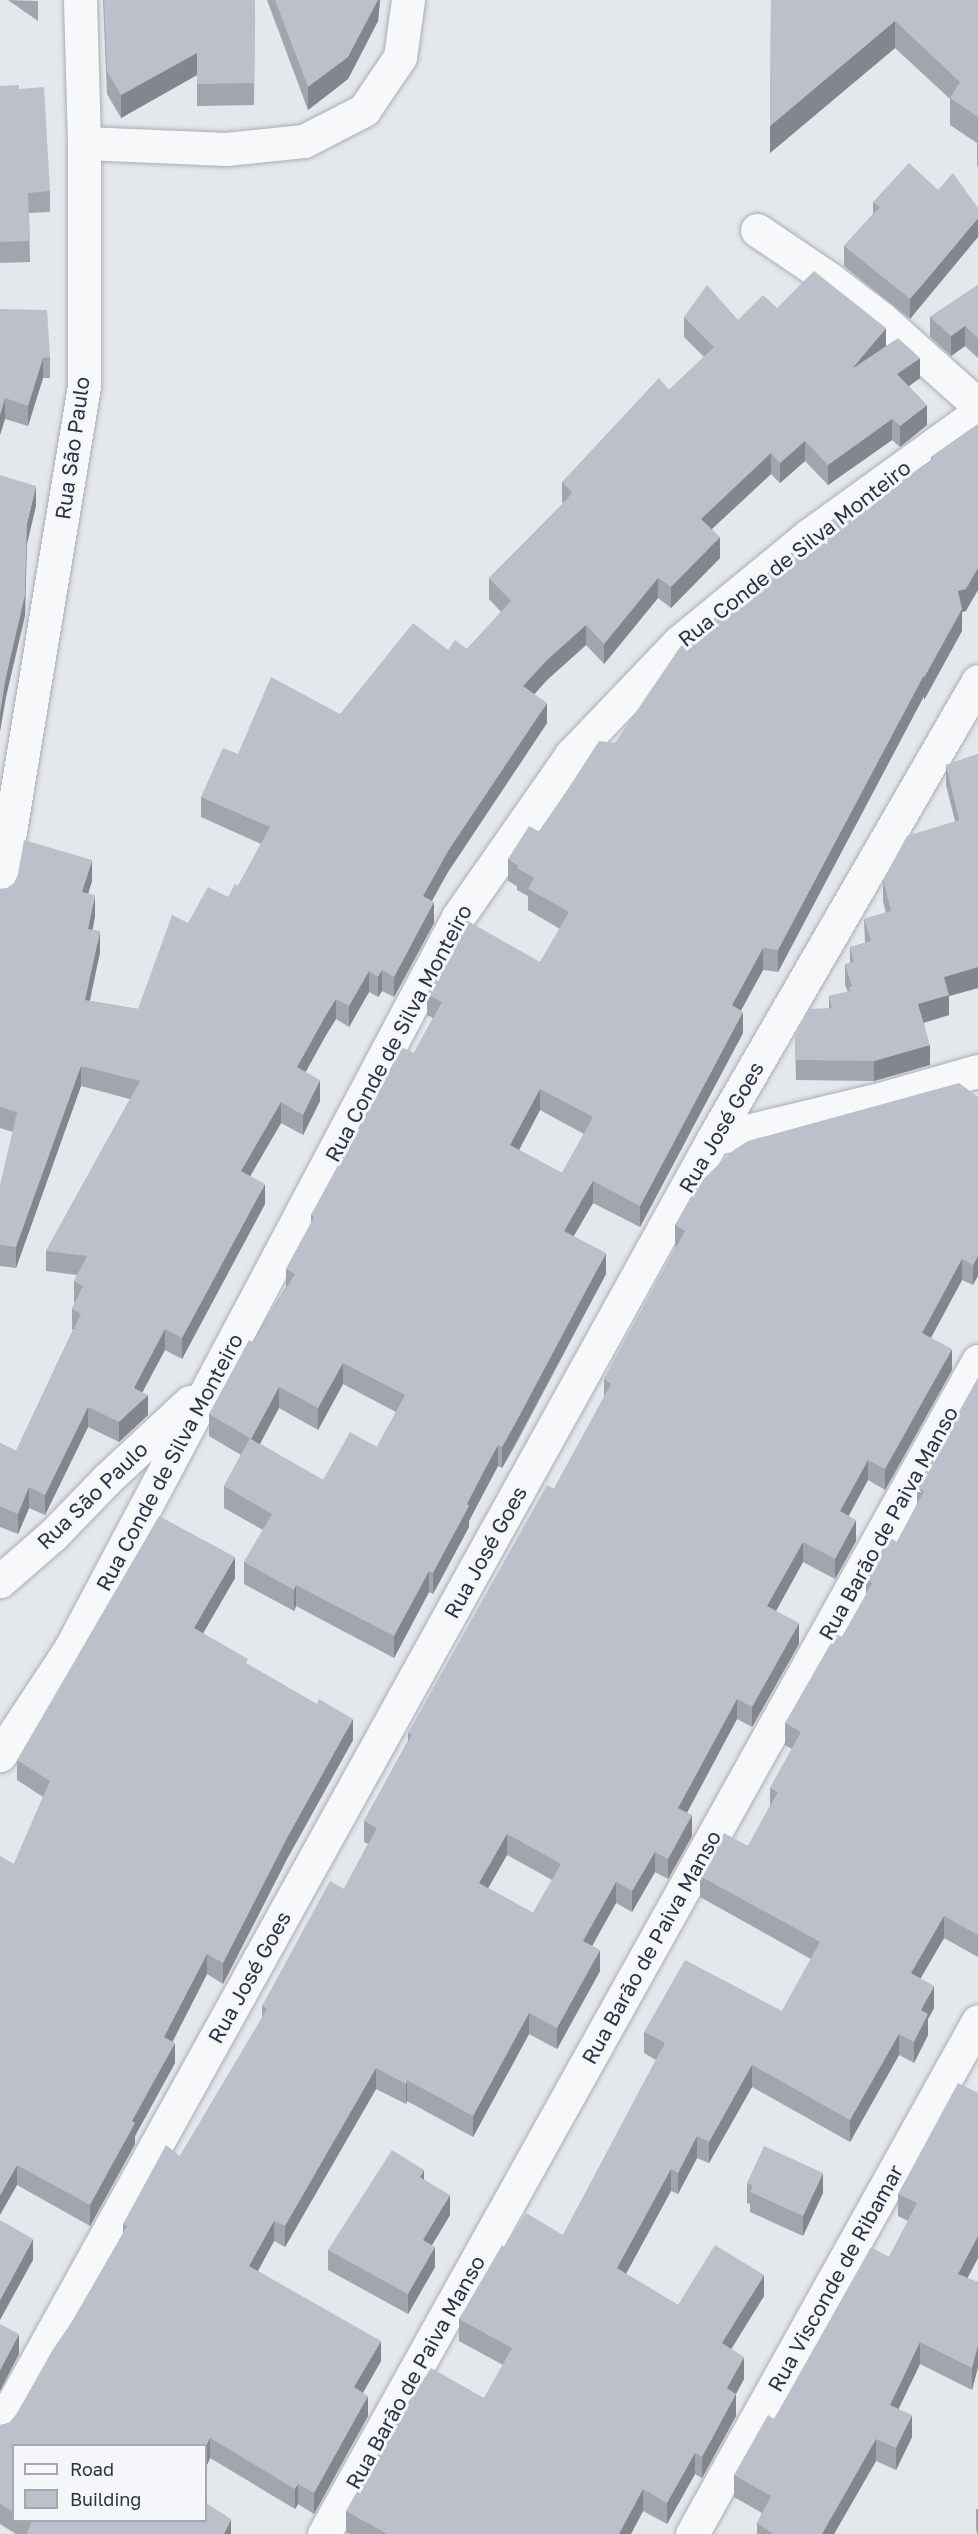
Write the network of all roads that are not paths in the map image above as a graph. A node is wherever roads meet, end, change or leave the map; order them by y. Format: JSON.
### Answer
{"nodes":[{"id":1,"x":80,"y":0,"type":"edge"},
{"id":2,"x":408,"y":0,"type":"edge"},
{"id":3,"x":84,"y":144,"type":"junction"},
{"id":4,"x":757,"y":230,"type":"dead end"},
{"id":5,"x":978,"y":405,"type":"edge"},
{"id":6,"x":978,"y":413,"type":"edge"},
{"id":7,"x":978,"y":681,"type":"edge"},
{"id":8,"x":970,"y":709,"type":"edge"},
{"id":9,"x":0,"y":891,"type":"edge"},
{"id":10,"x":978,"y":1071,"type":"edge"},
{"id":11,"x":713,"y":1139,"type":"junction"},
{"id":12,"x":978,"y":1361,"type":"edge"},
{"id":13,"x":208,"y":1384,"type":"junction"},
{"id":14,"x":0,"y":1581,"type":"edge"},
{"id":15,"x":0,"y":1755,"type":"edge"},
{"id":16,"x":978,"y":2021,"type":"edge"},
{"id":17,"x":0,"y":2427,"type":"edge"},
{"id":18,"x":324,"y":2534,"type":"edge"},
{"id":19,"x":692,"y":2534,"type":"edge"}],
"edges":[{"from":1,"to":3,"type":"street","name":"Rua São Paulo"},
{"from":2,"to":3,"type":"street"},
{"from":3,"to":9,"type":"street","name":"Rua São Paulo"},
{"from":4,"to":5,"type":"street"},
{"from":6,"to":13,"type":"street","name":"Rua Conde de Silva Monteiro"},
{"from":7,"to":8,"type":"street","name":"Rua José Goes"},
{"from":8,"to":11,"type":"street","name":"Rua José Goes"},
{"from":10,"to":11,"type":"street"},
{"from":11,"to":17,"type":"street","name":"Rua José Goes"},
{"from":12,"to":18,"type":"street","name":"Rua Barão de Paiva Manso"},
{"from":13,"to":14,"type":"street","name":"Rua São Paulo"},
{"from":13,"to":15,"type":"street","name":"Rua Conde de Silva Monteiro"},
{"from":16,"to":19,"type":"street","name":"Rua Visconde de Ribamar"}]}
